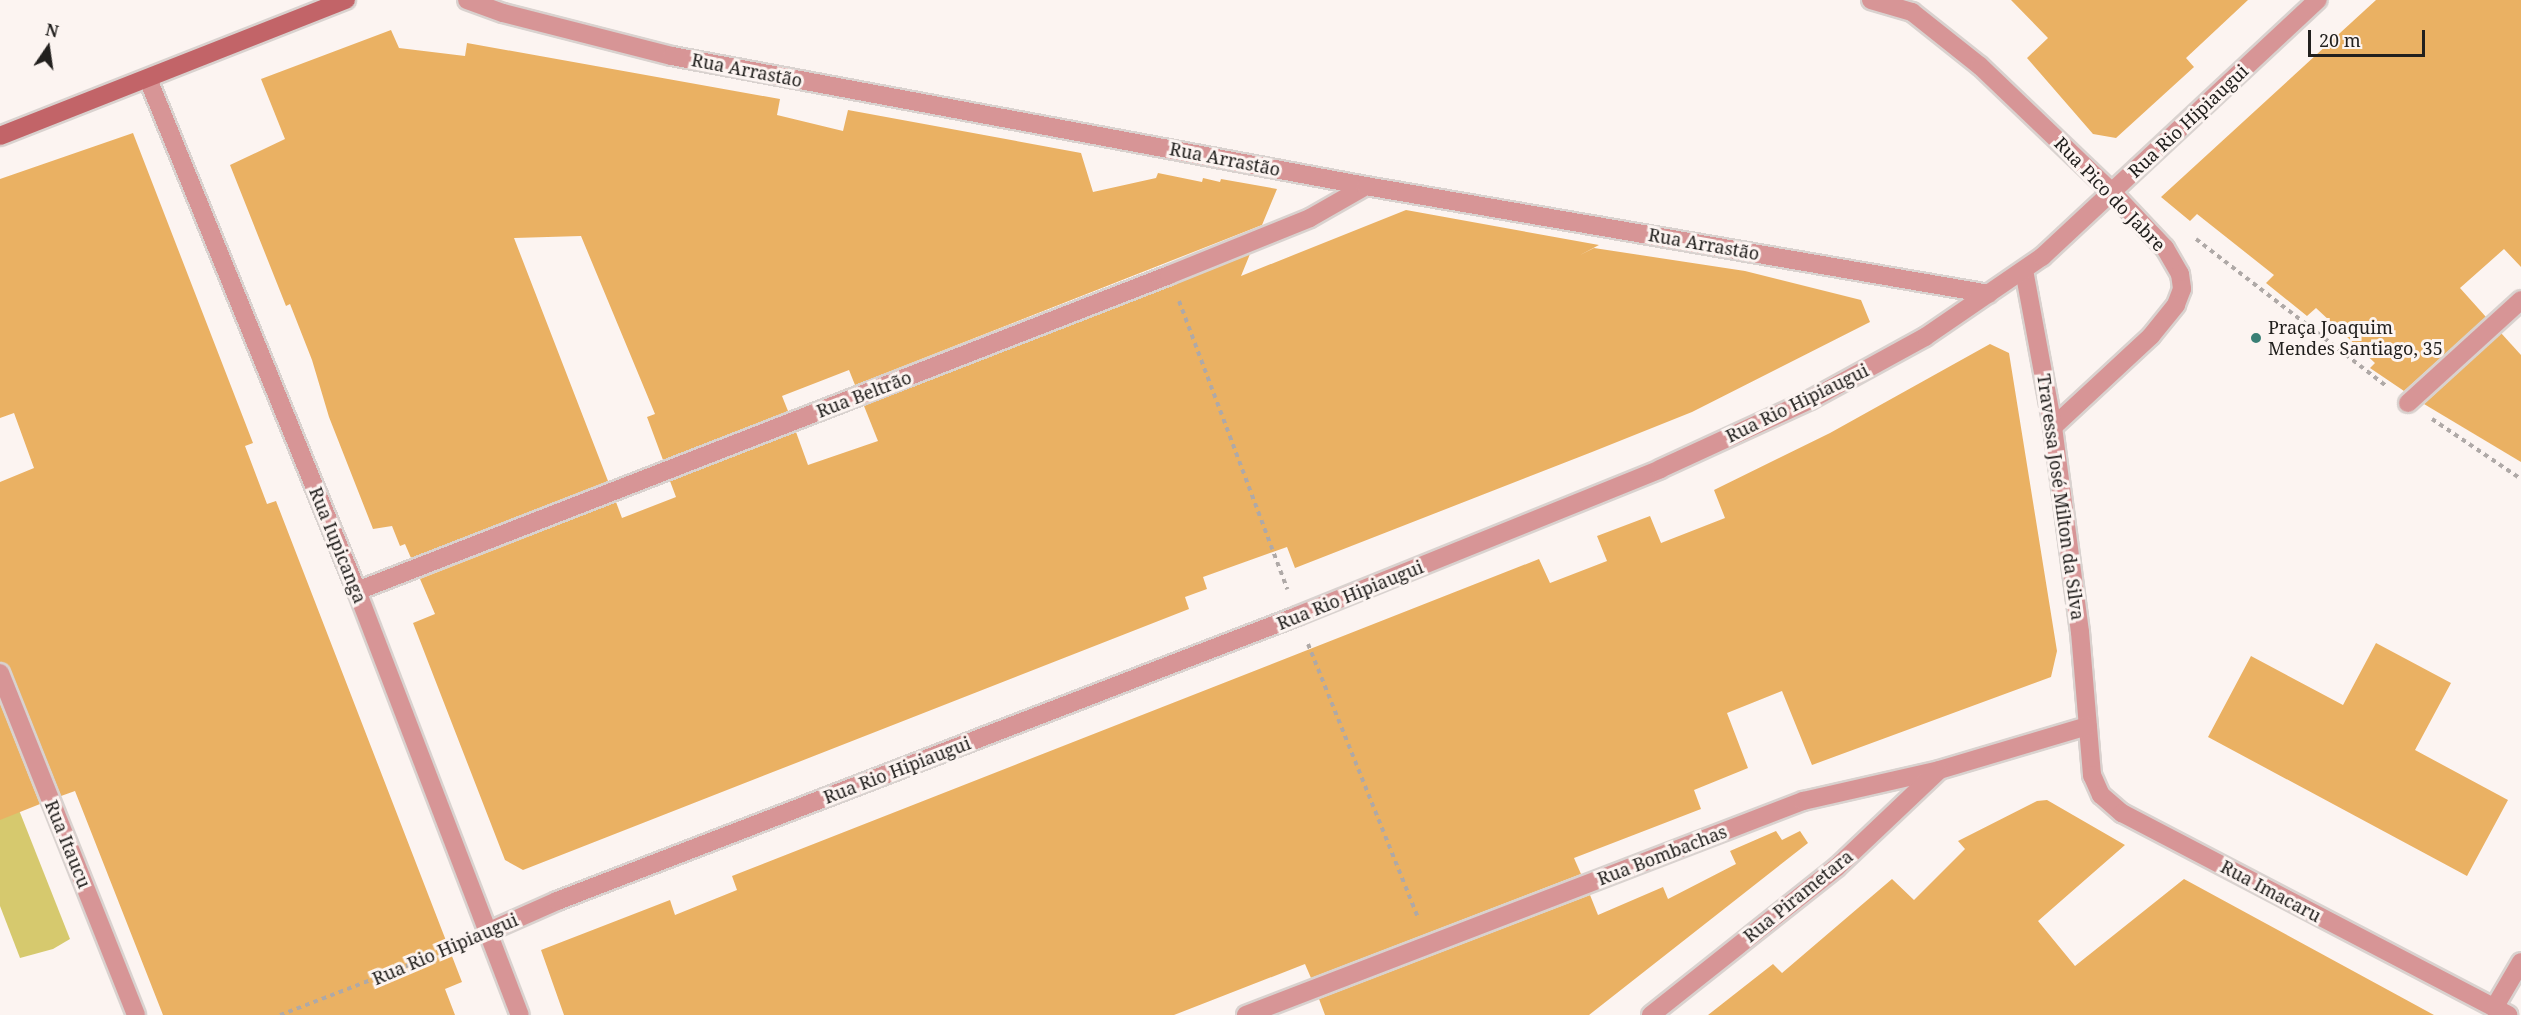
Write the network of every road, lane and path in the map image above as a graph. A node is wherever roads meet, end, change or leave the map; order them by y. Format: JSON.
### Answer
{"nodes":[{"id":1,"x":346,"y":0,"type":"edge"},
{"id":2,"x":467,"y":0,"type":"edge"},
{"id":3,"x":1871,"y":0,"type":"edge"},
{"id":4,"x":2318,"y":0,"type":"edge"},
{"id":5,"x":148,"y":79,"type":"junction"},
{"id":6,"x":0,"y":136,"type":"edge"},
{"id":7,"x":1366,"y":186,"type":"junction"},
{"id":8,"x":2112,"y":192,"type":"junction"},
{"id":9,"x":2190,"y":234,"type":"dead end"},
{"id":10,"x":2024,"y":270,"type":"junction"},
{"id":11,"x":1989,"y":294,"type":"junction"},
{"id":12,"x":2521,"y":300,"type":"edge"},
{"id":13,"x":2408,"y":403,"type":"junction"},
{"id":14,"x":2053,"y":427,"type":"junction"},
{"id":15,"x":2521,"y":479,"type":"edge"},
{"id":16,"x":357,"y":591,"type":"junction"},
{"id":17,"x":0,"y":673,"type":"edge"},
{"id":18,"x":2088,"y":726,"type":"junction"},
{"id":19,"x":1939,"y":770,"type":"junction"},
{"id":20,"x":487,"y":932,"type":"junction"},
{"id":21,"x":2521,"y":962,"type":"edge"},
{"id":22,"x":2501,"y":1011,"type":"edge"},
{"id":23,"x":136,"y":1015,"type":"edge"},
{"id":24,"x":280,"y":1015,"type":"edge"},
{"id":25,"x":520,"y":1015,"type":"edge"},
{"id":26,"x":1246,"y":1015,"type":"edge"},
{"id":27,"x":1651,"y":1015,"type":"edge"}],
"edges":[{"from":1,"to":5,"type":"street"},
{"from":2,"to":7,"type":"street","name":"Rua Arrastão"},
{"from":3,"to":8,"type":"street","name":"Rua Pico do Jabre"},
{"from":4,"to":8,"type":"street","name":"Rua Rio Hipiaugui"},
{"from":5,"to":6,"type":"street"},
{"from":5,"to":16,"type":"street","name":"Rua Iupicanga"},
{"from":7,"to":11,"type":"street","name":"Rua Arrastão"},
{"from":7,"to":16,"type":"street","name":"Rua Beltrão"},
{"from":8,"to":10,"type":"street","name":"Rua Rio Hipiaugui"},
{"from":8,"to":14,"type":"street","name":"Rua Pico do Jabre"},
{"from":9,"to":13,"type":"path"},
{"from":10,"to":11,"type":"street","name":"Rua Rio Hipiaugui"},
{"from":10,"to":14,"type":"street","name":"Travessa José Milton da Silva"},
{"from":11,"to":20,"type":"street","name":"Rua Rio Hipiaugui"},
{"from":12,"to":13,"type":"street"},
{"from":13,"to":15,"type":"path"},
{"from":14,"to":18,"type":"street","name":"Travessa José Milton da Silva"},
{"from":16,"to":20,"type":"street","name":"Rua Iupicanga"},
{"from":17,"to":23,"type":"street","name":"Rua Itaucu"},
{"from":18,"to":19,"type":"street","name":"Rua Bombachas"},
{"from":18,"to":22,"type":"street","name":"Rua Imacaru"},
{"from":19,"to":26,"type":"street","name":"Rua Bombachas"},
{"from":19,"to":27,"type":"street","name":"Rua Pirametara"},
{"from":20,"to":24,"type":"path","name":"Rua Rio Hipiaugui"},
{"from":20,"to":25,"type":"street","name":"Rua Iupicanga"},
{"from":21,"to":22,"type":"street"}]}
